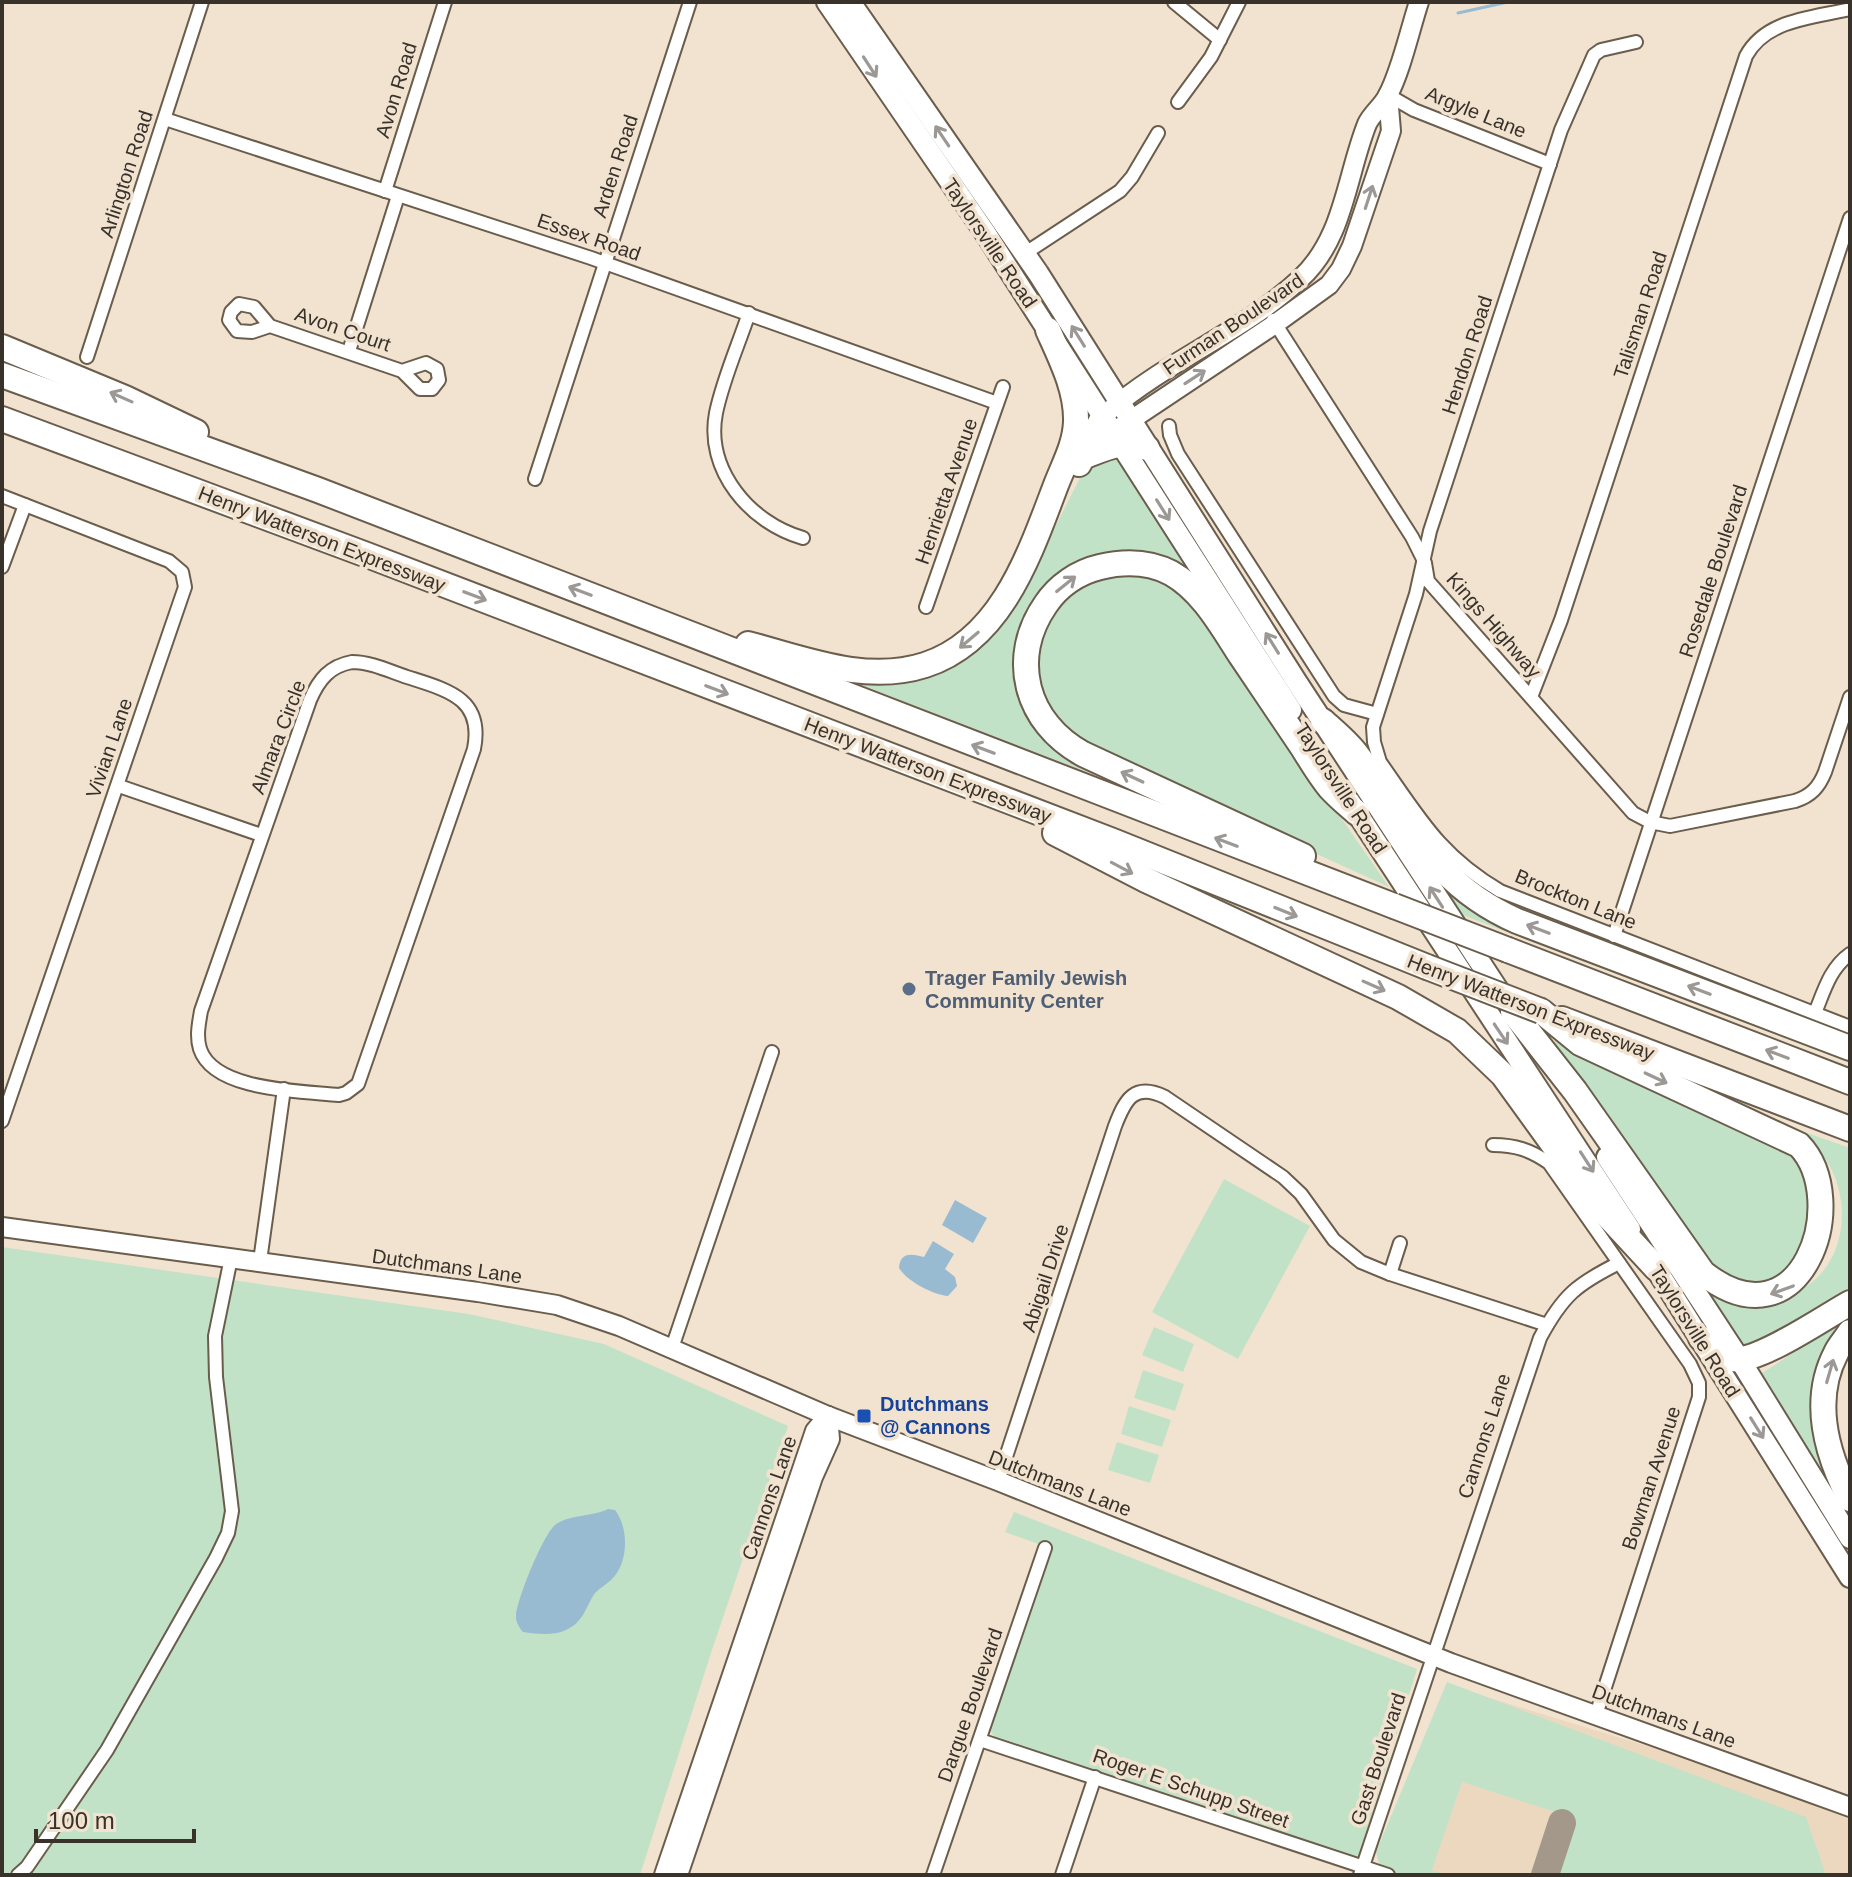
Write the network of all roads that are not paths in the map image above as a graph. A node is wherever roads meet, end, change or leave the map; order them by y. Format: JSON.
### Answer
{"nodes":[{"id":1,"x":202,"y":2,"type":"edge"},
{"id":2,"x":445,"y":2,"type":"edge"},
{"id":3,"x":690,"y":2,"type":"edge"},
{"id":4,"x":827,"y":2,"type":"edge"},
{"id":5,"x":850,"y":2,"type":"edge"},
{"id":6,"x":1174,"y":2,"type":"edge"},
{"id":7,"x":1239,"y":2,"type":"edge"},
{"id":8,"x":1419,"y":2,"type":"edge"},
{"id":9,"x":1850,"y":9,"type":"edge"},
{"id":10,"x":1220,"y":40,"type":"junction"},
{"id":11,"x":1636,"y":42,"type":"dead end"},
{"id":12,"x":1388,"y":95,"type":"junction"},
{"id":13,"x":1178,"y":102,"type":"dead end"},
{"id":14,"x":165,"y":119,"type":"junction"},
{"id":15,"x":1158,"y":133,"type":"dead end"},
{"id":16,"x":1550,"y":164,"type":"junction"},
{"id":17,"x":385,"y":191,"type":"junction"},
{"id":18,"x":398,"y":196,"type":"junction"},
{"id":19,"x":1850,"y":218,"type":"edge"},
{"id":20,"x":1024,"y":254,"type":"junction"},
{"id":21,"x":605,"y":263,"type":"junction"},
{"id":22,"x":1264,"y":307,"type":"junction"},
{"id":23,"x":749,"y":313,"type":"junction"},
{"id":24,"x":1275,"y":324,"type":"junction"},
{"id":25,"x":270,"y":326,"type":"dead end"},
{"id":26,"x":1048,"y":330,"type":"junction"},
{"id":27,"x":2,"y":347,"type":"edge"},
{"id":28,"x":349,"y":351,"type":"junction"},
{"id":29,"x":87,"y":357,"type":"dead end"},
{"id":30,"x":402,"y":371,"type":"dead end"},
{"id":31,"x":2,"y":375,"type":"edge"},
{"id":32,"x":1003,"y":387,"type":"dead end"},
{"id":33,"x":997,"y":403,"type":"junction"},
{"id":34,"x":2,"y":419,"type":"edge"},
{"id":35,"x":1130,"y":421,"type":"junction"},
{"id":36,"x":1114,"y":424,"type":"junction"},
{"id":37,"x":1169,"y":426,"type":"dead end"},
{"id":38,"x":1147,"y":448,"type":"junction"},
{"id":39,"x":535,"y":479,"type":"dead end"},
{"id":40,"x":318,"y":490,"type":"junction"},
{"id":41,"x":2,"y":496,"type":"edge"},
{"id":42,"x":25,"y":505,"type":"junction"},
{"id":43,"x":1040,"y":528,"type":"junction"},
{"id":44,"x":803,"y":538,"type":"dead end"},
{"id":45,"x":1425,"y":563,"type":"junction"},
{"id":46,"x":2,"y":567,"type":"edge"},
{"id":47,"x":926,"y":607,"type":"dead end"},
{"id":48,"x":653,"y":619,"type":"junction"},
{"id":49,"x":1531,"y":697,"type":"junction"},
{"id":50,"x":1850,"y":697,"type":"edge"},
{"id":51,"x":1377,"y":714,"type":"junction"},
{"id":52,"x":1323,"y":721,"type":"junction"},
{"id":53,"x":953,"y":780,"type":"junction"},
{"id":54,"x":119,"y":786,"type":"junction"},
{"id":55,"x":1357,"y":813,"type":"junction"},
{"id":56,"x":1650,"y":822,"type":"junction"},
{"id":57,"x":261,"y":835,"type":"junction"},
{"id":58,"x":1386,"y":903,"type":"junction"},
{"id":59,"x":1614,"y":936,"type":"junction"},
{"id":60,"x":1850,"y":954,"type":"edge"},
{"id":61,"x":1541,"y":1011,"type":"junction"},
{"id":62,"x":1513,"y":1012,"type":"junction"},
{"id":63,"x":1815,"y":1013,"type":"junction"},
{"id":64,"x":1850,"y":1027,"type":"edge"},
{"id":65,"x":1850,"y":1048,"type":"edge"},
{"id":66,"x":772,"y":1052,"type":"dead end"},
{"id":67,"x":1850,"y":1082,"type":"edge"},
{"id":68,"x":284,"y":1089,"type":"junction"},
{"id":69,"x":6,"y":1095,"type":"edge"},
{"id":70,"x":2,"y":1121,"type":"edge"},
{"id":71,"x":1850,"y":1129,"type":"edge"},
{"id":72,"x":1493,"y":1145,"type":"dead end"},
{"id":73,"x":2,"y":1227,"type":"edge"},
{"id":74,"x":1400,"y":1243,"type":"dead end"},
{"id":75,"x":231,"y":1258,"type":"junction"},
{"id":76,"x":260,"y":1261,"type":"junction"},
{"id":77,"x":1619,"y":1263,"type":"junction"},
{"id":78,"x":1656,"y":1268,"type":"junction"},
{"id":79,"x":1390,"y":1274,"type":"junction"},
{"id":80,"x":1850,"y":1303,"type":"edge"},
{"id":81,"x":1547,"y":1325,"type":"junction"},
{"id":82,"x":1850,"y":1332,"type":"edge"},
{"id":83,"x":1701,"y":1338,"type":"junction"},
{"id":84,"x":672,"y":1348,"type":"junction"},
{"id":85,"x":1740,"y":1360,"type":"junction"},
{"id":86,"x":828,"y":1416,"type":"junction"},
{"id":87,"x":998,"y":1481,"type":"junction"},
{"id":88,"x":1850,"y":1499,"type":"edge"},
{"id":89,"x":1824,"y":1537,"type":"junction"},
{"id":90,"x":1850,"y":1538,"type":"edge"},
{"id":91,"x":1045,"y":1548,"type":"dead end"},
{"id":92,"x":1850,"y":1556,"type":"edge"},
{"id":93,"x":1850,"y":1577,"type":"edge"},
{"id":94,"x":1434,"y":1656,"type":"junction"},
{"id":95,"x":1596,"y":1715,"type":"junction"},
{"id":96,"x":980,"y":1740,"type":"junction"},
{"id":97,"x":1095,"y":1777,"type":"junction"},
{"id":98,"x":1850,"y":1807,"type":"edge"},
{"id":99,"x":1362,"y":1871,"type":"edge"},
{"id":100,"x":674,"y":1873,"type":"edge"},
{"id":101,"x":18,"y":1875,"type":"edge"},
{"id":102,"x":933,"y":1875,"type":"edge"},
{"id":103,"x":1062,"y":1875,"type":"edge"},
{"id":104,"x":1388,"y":1875,"type":"edge"}],
"edges":[{"from":1,"to":14,"type":"street","name":"Arlington Road"},
{"from":2,"to":17,"type":"street","name":"Avon Road"},
{"from":3,"to":21,"type":"street","name":"Arden Road"},
{"from":4,"to":26,"type":"main road","name":"Taylorsville Road","one_way":true},
{"from":20,"to":5,"type":"main road","name":"Taylorsville Road","one_way":true},
{"from":6,"to":10,"type":"street"},
{"from":7,"to":10,"type":"street"},
{"from":8,"to":12,"type":"main road","name":"Furman Boulevard"},
{"from":9,"to":49,"type":"street","name":"Talisman Road"},
{"from":10,"to":13,"type":"street"},
{"from":11,"to":16,"type":"street","name":"Hendon Road"},
{"from":12,"to":16,"type":"street","name":"Argyle Lane"},
{"from":12,"to":22,"type":"main road","name":"Furman Boulevard"},
{"from":24,"to":12,"type":"main road","name":"Furman Boulevard","one_way":true},
{"from":14,"to":17,"type":"street","name":"Essex Road"},
{"from":14,"to":29,"type":"street","name":"Arlington Road"},
{"from":15,"to":20,"type":"street"},
{"from":16,"to":45,"type":"street","name":"Hendon Road"},
{"from":17,"to":18,"type":"street","name":"Essex Road"},
{"from":18,"to":21,"type":"street","name":"Essex Road"},
{"from":18,"to":28,"type":"street"},
{"from":19,"to":56,"type":"street","name":"Rosedale Boulevard"},
{"from":36,"to":20,"type":"main road","name":"Taylorsville Road","one_way":true},
{"from":21,"to":23,"type":"street","name":"Essex Road"},
{"from":21,"to":39,"type":"street","name":"Arden Road"},
{"from":22,"to":24,"type":"street","name":"Kings Highway"},
{"from":22,"to":36,"type":"main road","name":"Furman Boulevard"},
{"from":23,"to":33,"type":"street","name":"Essex Road"},
{"from":23,"to":44,"type":"street"},
{"from":35,"to":24,"type":"main road","name":"Furman Boulevard","one_way":true},
{"from":24,"to":45,"type":"street","name":"Kings Highway"},
{"from":25,"to":28,"type":"street","name":"Avon Court"},
{"from":26,"to":36,"type":"main road","name":"Taylorsville Road"},
{"from":26,"to":43,"type":"highway"},
{"from":40,"to":27,"type":"highway","one_way":true},
{"from":28,"to":30,"type":"street","name":"Avon Court"},
{"from":31,"to":40,"type":"highway","name":"Henry Watterson Expressway"},
{"from":32,"to":33,"type":"street","name":"Henrietta Avenue"},
{"from":33,"to":47,"type":"street","name":"Henrietta Avenue"},
{"from":34,"to":53,"type":"highway","name":"Henry Watterson Expressway","one_way":true},
{"from":35,"to":36,"type":"main road","name":"Taylorsville Road"},
{"from":35,"to":38,"type":"main road","name":"Taylorsville Road"},
{"from":36,"to":38,"type":"highway"},
{"from":36,"to":43,"type":"highway"},
{"from":36,"to":55,"type":"main road","name":"Taylorsville Road","one_way":true},
{"from":37,"to":51,"type":"street"},
{"from":52,"to":38,"type":"main road","name":"Taylorsville Road","one_way":true},
{"from":48,"to":40,"type":"highway","name":"Henry Watterson Expressway","one_way":true},
{"from":41,"to":42,"type":"street","name":"Vivian Lane"},
{"from":42,"to":46,"type":"street"},
{"from":42,"to":54,"type":"street","name":"Vivian Lane"},
{"from":43,"to":48,"type":"highway","one_way":true},
{"from":45,"to":49,"type":"street","name":"Kings Highway"},
{"from":45,"to":51,"type":"street","name":"Hendon Road"},
{"from":58,"to":48,"type":"highway","name":"Henry Watterson Expressway","one_way":true},
{"from":49,"to":56,"type":"street","name":"Kings Highway"},
{"from":50,"to":56,"type":"street"},
{"from":51,"to":59,"type":"street","name":"Brockton Lane"},
{"from":62,"to":52,"type":"main road","name":"Taylorsville Road","one_way":true},
{"from":65,"to":52,"type":"highway","one_way":true},
{"from":53,"to":61,"type":"highway","name":"Henry Watterson Expressway","one_way":true,"bridge":true},
{"from":53,"to":78,"type":"highway","one_way":true},
{"from":54,"to":57,"type":"street"},
{"from":54,"to":69,"type":"street","name":"Vivian Lane"},
{"from":58,"to":55,"type":"highway","one_way":true},
{"from":55,"to":78,"type":"main road","name":"Taylorsville Road","one_way":true},
{"from":56,"to":59,"type":"street","name":"Rosedale Boulevard"},
{"from":57,"to":68,"type":"street","name":"Almara Circle"},
{"from":57,"to":68,"type":"street","name":"Almara Circle"},
{"from":67,"to":58,"type":"highway","name":"Henry Watterson Expressway","one_way":true,"bridge":true},
{"from":59,"to":63,"type":"street","name":"Brockton Lane"},
{"from":60,"to":63,"type":"street"},
{"from":61,"to":62,"type":"highway","one_way":true},
{"from":61,"to":71,"type":"highway","name":"Henry Watterson Expressway"},
{"from":62,"to":85,"type":"main road","name":"Taylorsville Road"},
{"from":63,"to":64,"type":"street","name":"Brockton Lane"},
{"from":66,"to":84,"type":"street"},
{"from":68,"to":76,"type":"street"},
{"from":69,"to":70,"type":"street","name":"Vivian Lane"},
{"from":72,"to":77,"type":"street","name":"Bowman Avenue"},
{"from":73,"to":75,"type":"main road","name":"Dutchmans Lane"},
{"from":74,"to":79,"type":"street"},
{"from":75,"to":76,"type":"main road","name":"Dutchmans Lane"},
{"from":75,"to":101,"type":"street"},
{"from":76,"to":84,"type":"main road","name":"Dutchmans Lane"},
{"from":77,"to":81,"type":"street","name":"Cannons Lane"},
{"from":77,"to":95,"type":"street","name":"Bowman Avenue"},
{"from":78,"to":83,"type":"main road","name":"Taylorsville Road"},
{"from":79,"to":81,"type":"street"},
{"from":79,"to":87,"type":"street","name":"Abigail Drive"},
{"from":80,"to":85,"type":"highway"},
{"from":81,"to":94,"type":"street","name":"Cannons Lane"},
{"from":88,"to":82,"type":"highway","one_way":true},
{"from":83,"to":85,"type":"highway"},
{"from":83,"to":89,"type":"main road","name":"Taylorsville Road","one_way":true},
{"from":84,"to":86,"type":"main road","name":"Dutchmans Lane"},
{"from":85,"to":90,"type":"main road","name":"Taylorsville Road"},
{"from":86,"to":87,"type":"main road","name":"Dutchmans Lane"},
{"from":86,"to":100,"type":"main road","name":"Cannons Lane"},
{"from":87,"to":94,"type":"main road","name":"Dutchmans Lane"},
{"from":89,"to":92,"type":"main road"},
{"from":89,"to":93,"type":"main road","name":"Taylorsville Road"},
{"from":91,"to":96,"type":"street","name":"Dargue Boulevard"},
{"from":94,"to":95,"type":"main road","name":"Dutchmans Lane"},
{"from":94,"to":99,"type":"street","name":"Gast Boulevard"},
{"from":95,"to":98,"type":"main road","name":"Dutchmans Lane"},
{"from":96,"to":97,"type":"street","name":"Roger E Schupp Street"},
{"from":96,"to":102,"type":"street","name":"Dargue Boulevard"},
{"from":97,"to":99,"type":"street","name":"Roger E Schupp Street"},
{"from":97,"to":103,"type":"street"},
{"from":99,"to":104,"type":"street","name":"Roger E Schupp Street"}]}
